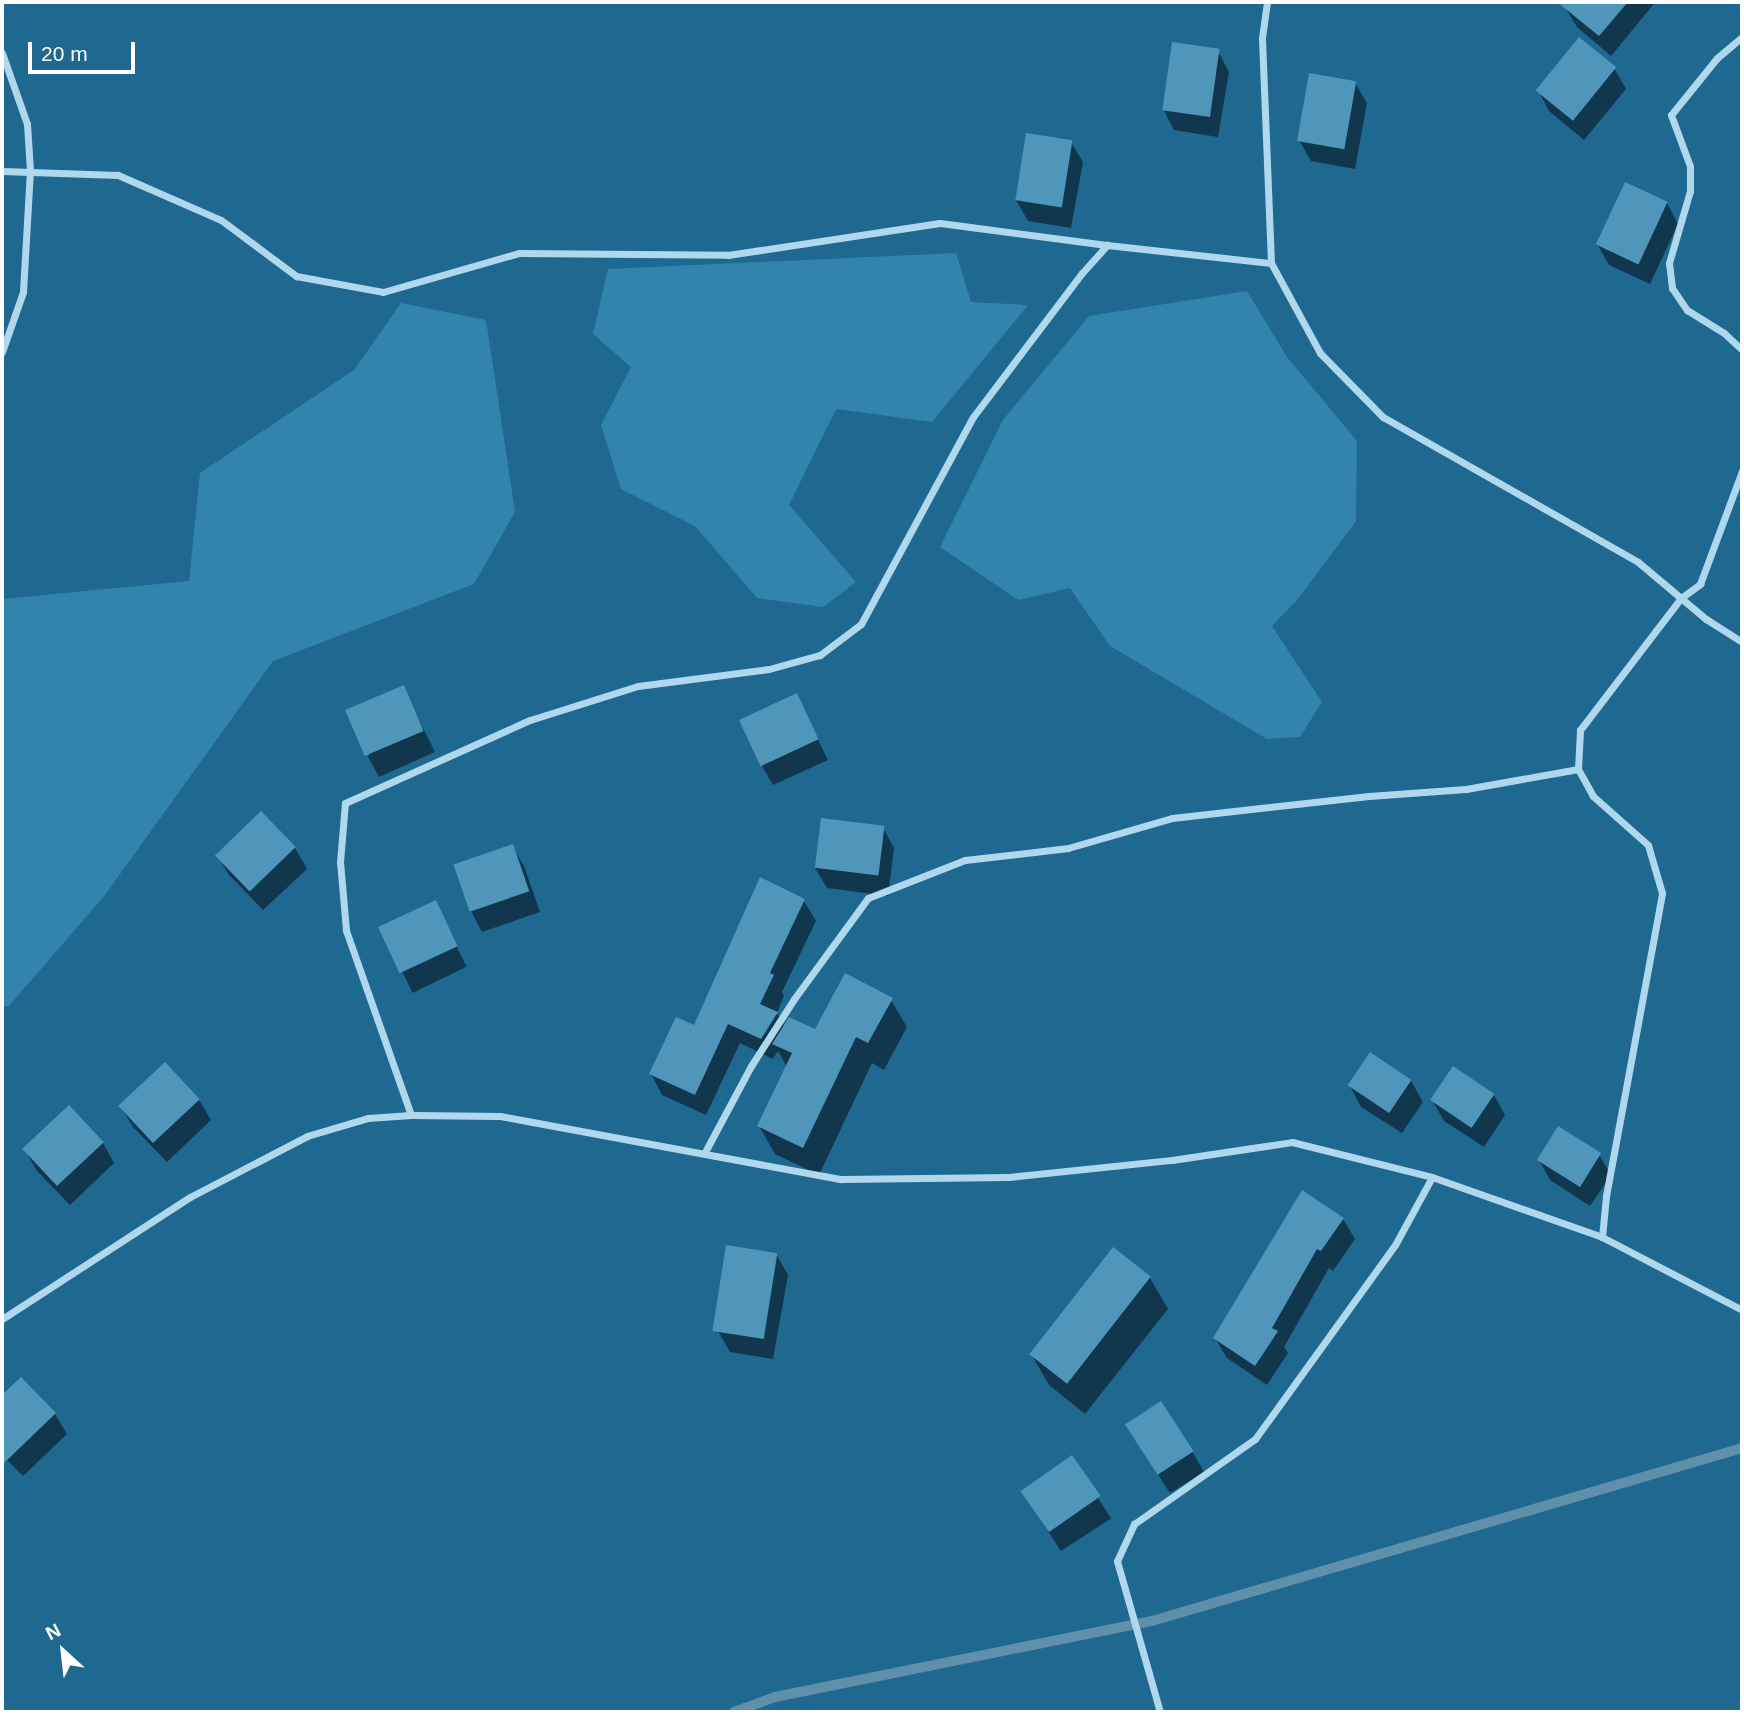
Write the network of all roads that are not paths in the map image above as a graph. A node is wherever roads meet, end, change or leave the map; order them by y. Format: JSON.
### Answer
{"nodes":[{"id":1,"x":1267,"y":2,"type":"edge"},
{"id":2,"x":1742,"y":37,"type":"edge"},
{"id":3,"x":2,"y":53,"type":"edge"},
{"id":4,"x":30,"y":170,"type":"junction"},
{"id":5,"x":2,"y":171,"type":"edge"},
{"id":6,"x":1107,"y":245,"type":"junction"},
{"id":7,"x":1271,"y":263,"type":"junction"},
{"id":8,"x":1742,"y":350,"type":"edge"},
{"id":9,"x":2,"y":352,"type":"edge"},
{"id":10,"x":1742,"y":471,"type":"edge"},
{"id":11,"x":1681,"y":598,"type":"junction"},
{"id":12,"x":1742,"y":642,"type":"edge"},
{"id":13,"x":1578,"y":769,"type":"junction"},
{"id":14,"x":411,"y":1115,"type":"junction"},
{"id":15,"x":705,"y":1152,"type":"junction"},
{"id":16,"x":1432,"y":1177,"type":"junction"},
{"id":17,"x":1602,"y":1237,"type":"junction"},
{"id":18,"x":1742,"y":1310,"type":"edge"},
{"id":19,"x":2,"y":1319,"type":"edge"},
{"id":20,"x":1160,"y":1712,"type":"edge"}],
"edges":[{"from":1,"to":7,"type":"street"},
{"from":2,"to":8,"type":"street"},
{"from":3,"to":4,"type":"street"},
{"from":4,"to":5,"type":"street"},
{"from":4,"to":6,"type":"street"},
{"from":4,"to":9,"type":"street"},
{"from":6,"to":7,"type":"street"},
{"from":6,"to":14,"type":"street"},
{"from":7,"to":11,"type":"street"},
{"from":10,"to":11,"type":"street"},
{"from":11,"to":12,"type":"street"},
{"from":11,"to":13,"type":"street"},
{"from":13,"to":15,"type":"street"},
{"from":13,"to":17,"type":"street"},
{"from":14,"to":15,"type":"street"},
{"from":14,"to":19,"type":"street"},
{"from":15,"to":16,"type":"street"},
{"from":16,"to":17,"type":"street"},
{"from":16,"to":20,"type":"street"},
{"from":17,"to":18,"type":"street"}]}
